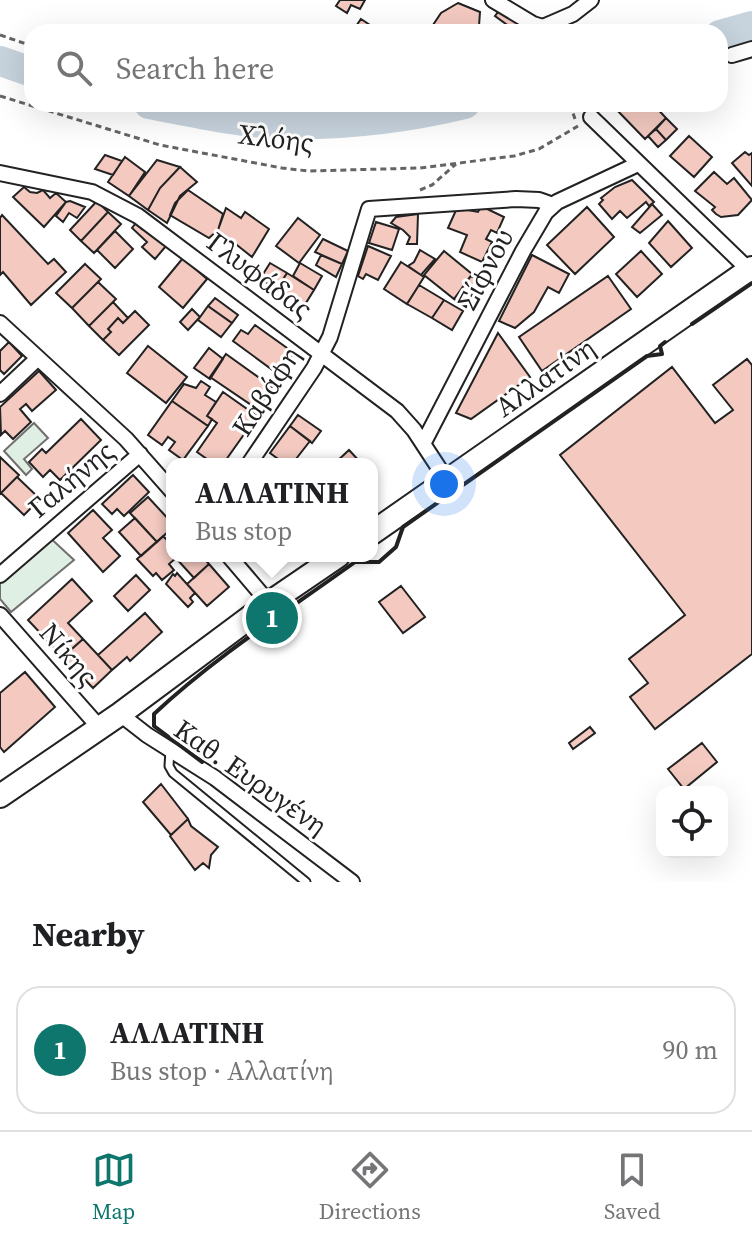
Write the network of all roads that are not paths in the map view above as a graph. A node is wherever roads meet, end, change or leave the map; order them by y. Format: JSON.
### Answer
{"nodes":[{"id":1,"x":493,"y":0,"type":"edge"},
{"id":2,"x":591,"y":0,"type":"edge"},
{"id":3,"x":536,"y":24,"type":"edge"},
{"id":4,"x":550,"y":24,"type":"edge"},
{"id":5,"x":752,"y":49,"type":"edge"},
{"id":6,"x":732,"y":55,"type":"dead end"},
{"id":7,"x":591,"y":117,"type":"road end"},
{"id":8,"x":638,"y":164,"type":"junction"},
{"id":9,"x":0,"y":173,"type":"edge"},
{"id":10,"x":553,"y":205,"type":"junction"},
{"id":11,"x":750,"y":269,"type":"edge"},
{"id":12,"x":0,"y":323,"type":"edge"},
{"id":13,"x":322,"y":354,"type":"junction"},
{"id":14,"x":38,"y":358,"type":"junction"},
{"id":15,"x":0,"y":394,"type":"edge"},
{"id":16,"x":423,"y":444,"type":"junction"},
{"id":17,"x":140,"y":454,"type":"junction"},
{"id":18,"x":253,"y":458,"type":"edge"},
{"id":19,"x":448,"y":482,"type":"junction"},
{"id":20,"x":166,"y":484,"type":"edge"},
{"id":21,"x":378,"y":529,"type":"edge"},
{"id":22,"x":234,"y":562,"type":"edge"},
{"id":23,"x":329,"y":562,"type":"edge"},
{"id":24,"x":0,"y":575,"type":"edge"},
{"id":25,"x":269,"y":603,"type":"junction"},
{"id":26,"x":0,"y":615,"type":"edge"},
{"id":27,"x":120,"y":714,"type":"junction"},
{"id":28,"x":99,"y":727,"type":"junction"},
{"id":29,"x":170,"y":750,"type":"junction"},
{"id":30,"x":0,"y":796,"type":"edge"},
{"id":31,"x":306,"y":882,"type":"edge"},
{"id":32,"x":352,"y":882,"type":"edge"}],
"edges":[{"from":1,"to":3,"type":"street"},
{"from":2,"to":4,"type":"street"},
{"from":5,"to":6,"type":"street"},
{"from":7,"to":8,"type":"street"},
{"from":8,"to":10,"type":"street"},
{"from":8,"to":11,"type":"street"},
{"from":9,"to":13,"type":"street","name":"Γλυφάδας"},
{"from":10,"to":13,"type":"street","name":"Καβάφη"},
{"from":10,"to":16,"type":"street","name":"Σίφνου"},
{"from":11,"to":19,"type":"main road","name":"Αλλατίνη"},
{"from":12,"to":14,"type":"street"},
{"from":13,"to":16,"type":"street","name":"Γλυφάδας"},
{"from":13,"to":18,"type":"street","name":"Καβάφη"},
{"from":14,"to":15,"type":"street"},
{"from":14,"to":17,"type":"street"},
{"from":16,"to":19,"type":"street","name":"Γλυφάδας"},
{"from":17,"to":20,"type":"street"},
{"from":17,"to":24,"type":"street","name":"Γαλήνης"},
{"from":19,"to":21,"type":"main road","name":"Αλλατίνη"},
{"from":22,"to":25,"type":"street"},
{"from":23,"to":25,"type":"main road"},
{"from":25,"to":27,"type":"main road"},
{"from":26,"to":28,"type":"street","name":"Νίκης"},
{"from":27,"to":28,"type":"main road"},
{"from":27,"to":29,"type":"street","name":"Καθ. Ευρυγένη"},
{"from":28,"to":30,"type":"main road"},
{"from":29,"to":31,"type":"lane"},
{"from":29,"to":32,"type":"street","name":"Καθ. Ευρυγένη"}]}
